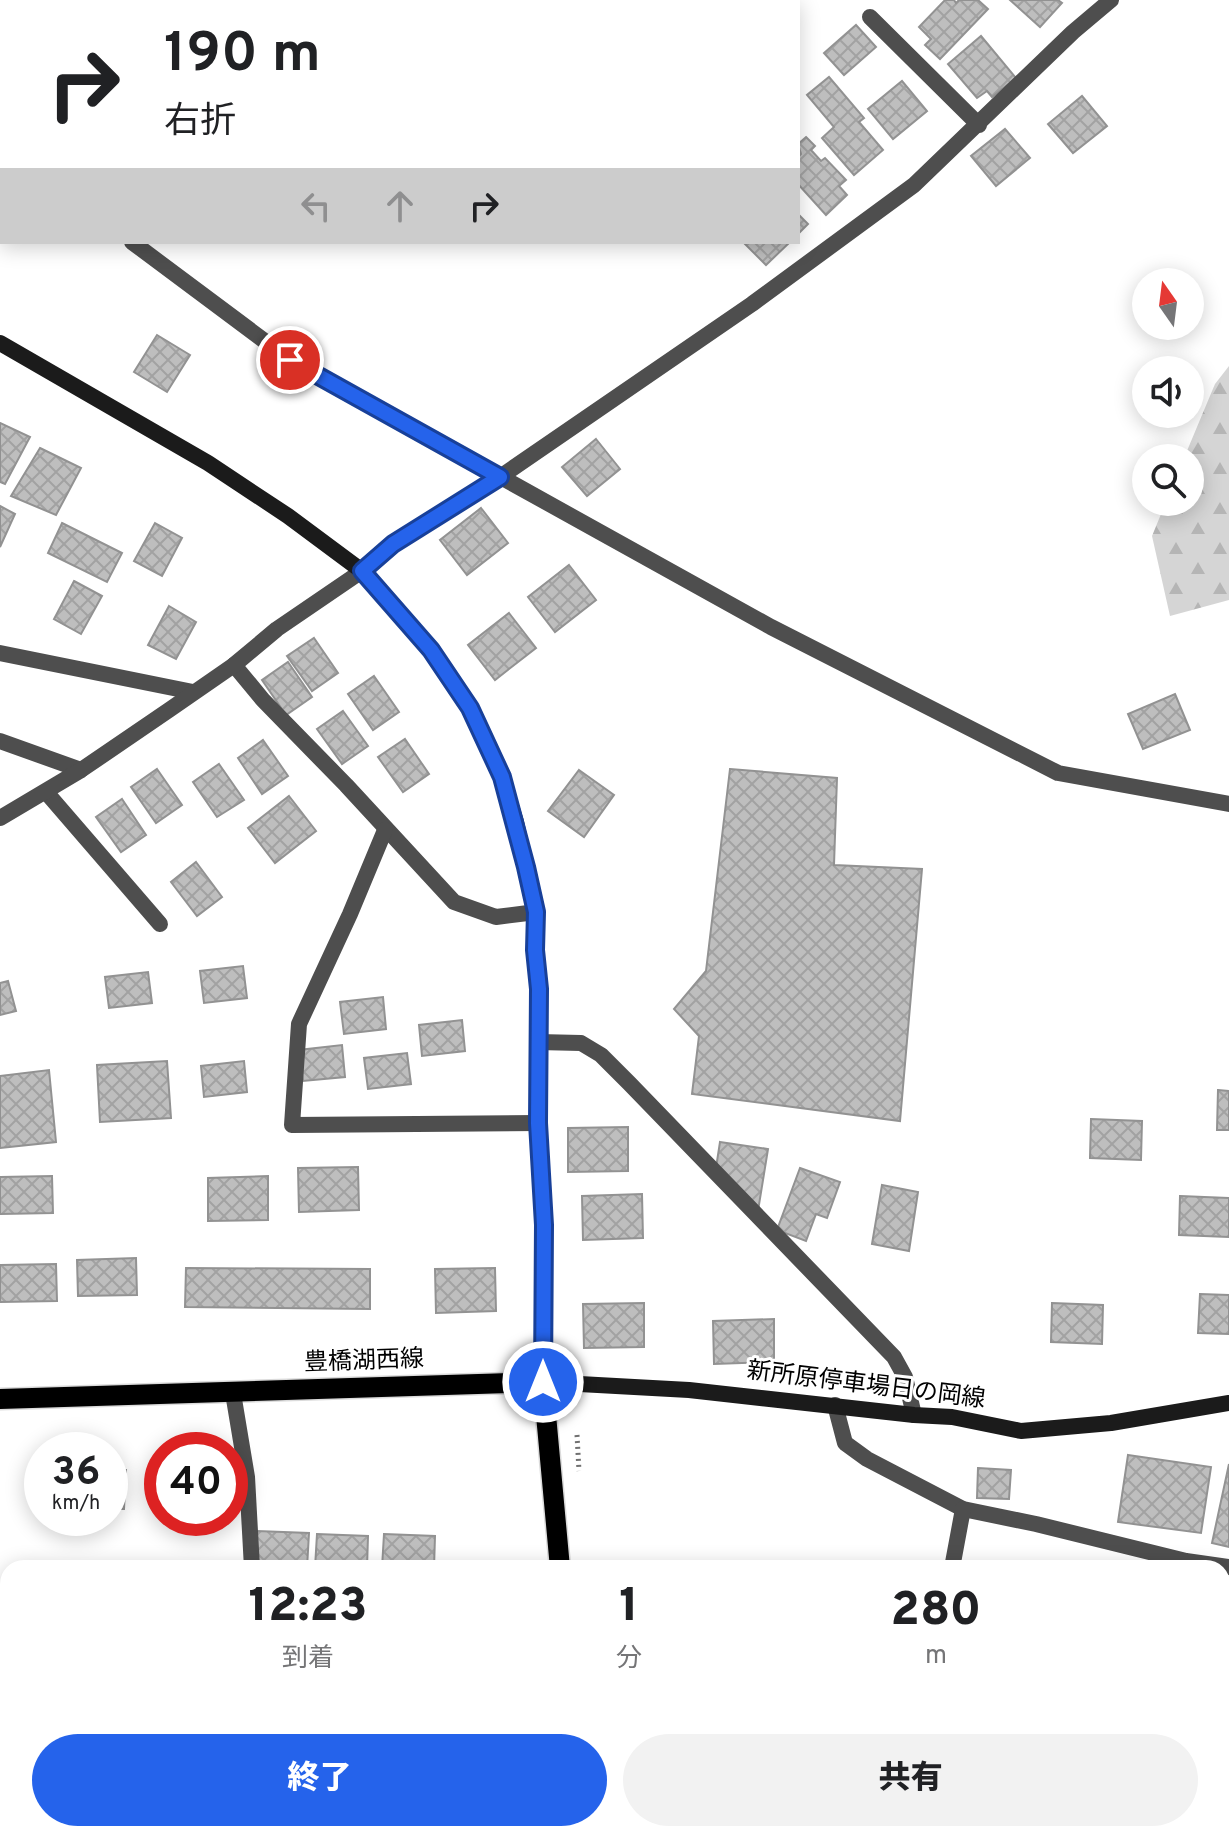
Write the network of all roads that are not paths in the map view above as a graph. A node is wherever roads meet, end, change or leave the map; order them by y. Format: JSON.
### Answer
{"nodes":[{"id":1,"x":1111,"y":0,"type":"edge"},
{"id":2,"x":870,"y":17,"type":"dead end"},
{"id":3,"x":979,"y":125,"type":"junction"},
{"id":4,"x":135,"y":244,"type":"edge"},
{"id":5,"x":0,"y":343,"type":"edge"},
{"id":6,"x":500,"y":477,"type":"junction"},
{"id":7,"x":362,"y":571,"type":"junction"},
{"id":8,"x":0,"y":653,"type":"edge"},
{"id":9,"x":234,"y":665,"type":"junction"},
{"id":10,"x":193,"y":692,"type":"junction"},
{"id":11,"x":0,"y":741,"type":"edge"},
{"id":12,"x":81,"y":770,"type":"junction"},
{"id":13,"x":46,"y":792,"type":"junction"},
{"id":14,"x":1229,"y":804,"type":"edge"},
{"id":15,"x":0,"y":818,"type":"edge"},
{"id":16,"x":385,"y":830,"type":"junction"},
{"id":17,"x":536,"y":912,"type":"junction"},
{"id":18,"x":160,"y":924,"type":"dead end"},
{"id":19,"x":538,"y":1042,"type":"junction"},
{"id":20,"x":538,"y":1123,"type":"junction"},
{"id":21,"x":543,"y":1382,"type":"junction"},
{"id":22,"x":233,"y":1393,"type":"junction"},
{"id":23,"x":0,"y":1399,"type":"edge"},
{"id":24,"x":1229,"y":1403,"type":"edge"},
{"id":25,"x":835,"y":1405,"type":"junction"},
{"id":26,"x":914,"y":1415,"type":"junction"},
{"id":27,"x":963,"y":1509,"type":"junction"},
{"id":28,"x":252,"y":1560,"type":"edge"},
{"id":29,"x":559,"y":1560,"type":"edge"},
{"id":30,"x":953,"y":1560,"type":"edge"},
{"id":31,"x":1171,"y":1560,"type":"edge"}],
"edges":[{"from":1,"to":3,"type":"street"},
{"from":2,"to":3,"type":"street"},
{"from":3,"to":6,"type":"street"},
{"from":4,"to":6,"type":"street"},
{"from":5,"to":7,"type":"street"},
{"from":6,"to":7,"type":"street"},
{"from":6,"to":14,"type":"street"},
{"from":7,"to":9,"type":"street"},
{"from":7,"to":17,"type":"street"},
{"from":8,"to":10,"type":"street"},
{"from":9,"to":10,"type":"street"},
{"from":9,"to":16,"type":"street"},
{"from":10,"to":12,"type":"street"},
{"from":11,"to":12,"type":"street"},
{"from":12,"to":13,"type":"street"},
{"from":13,"to":15,"type":"street"},
{"from":13,"to":18,"type":"street"},
{"from":16,"to":17,"type":"street"},
{"from":16,"to":20,"type":"street"},
{"from":17,"to":19,"type":"street"},
{"from":19,"to":20,"type":"street"},
{"from":19,"to":26,"type":"street"},
{"from":20,"to":21,"type":"street"},
{"from":21,"to":22,"type":"main road","name":"豊橋湖西線"},
{"from":21,"to":25,"type":"street","name":"新所原停車場日の岡線"},
{"from":21,"to":29,"type":"main road"},
{"from":22,"to":23,"type":"main road","name":"豊橋湖西線"},
{"from":22,"to":28,"type":"street"},
{"from":24,"to":26,"type":"street","name":"新所原停車場日の岡線"},
{"from":25,"to":26,"type":"street","name":"新所原停車場日の岡線"},
{"from":25,"to":27,"type":"street"},
{"from":27,"to":30,"type":"street"},
{"from":27,"to":31,"type":"street"}]}
